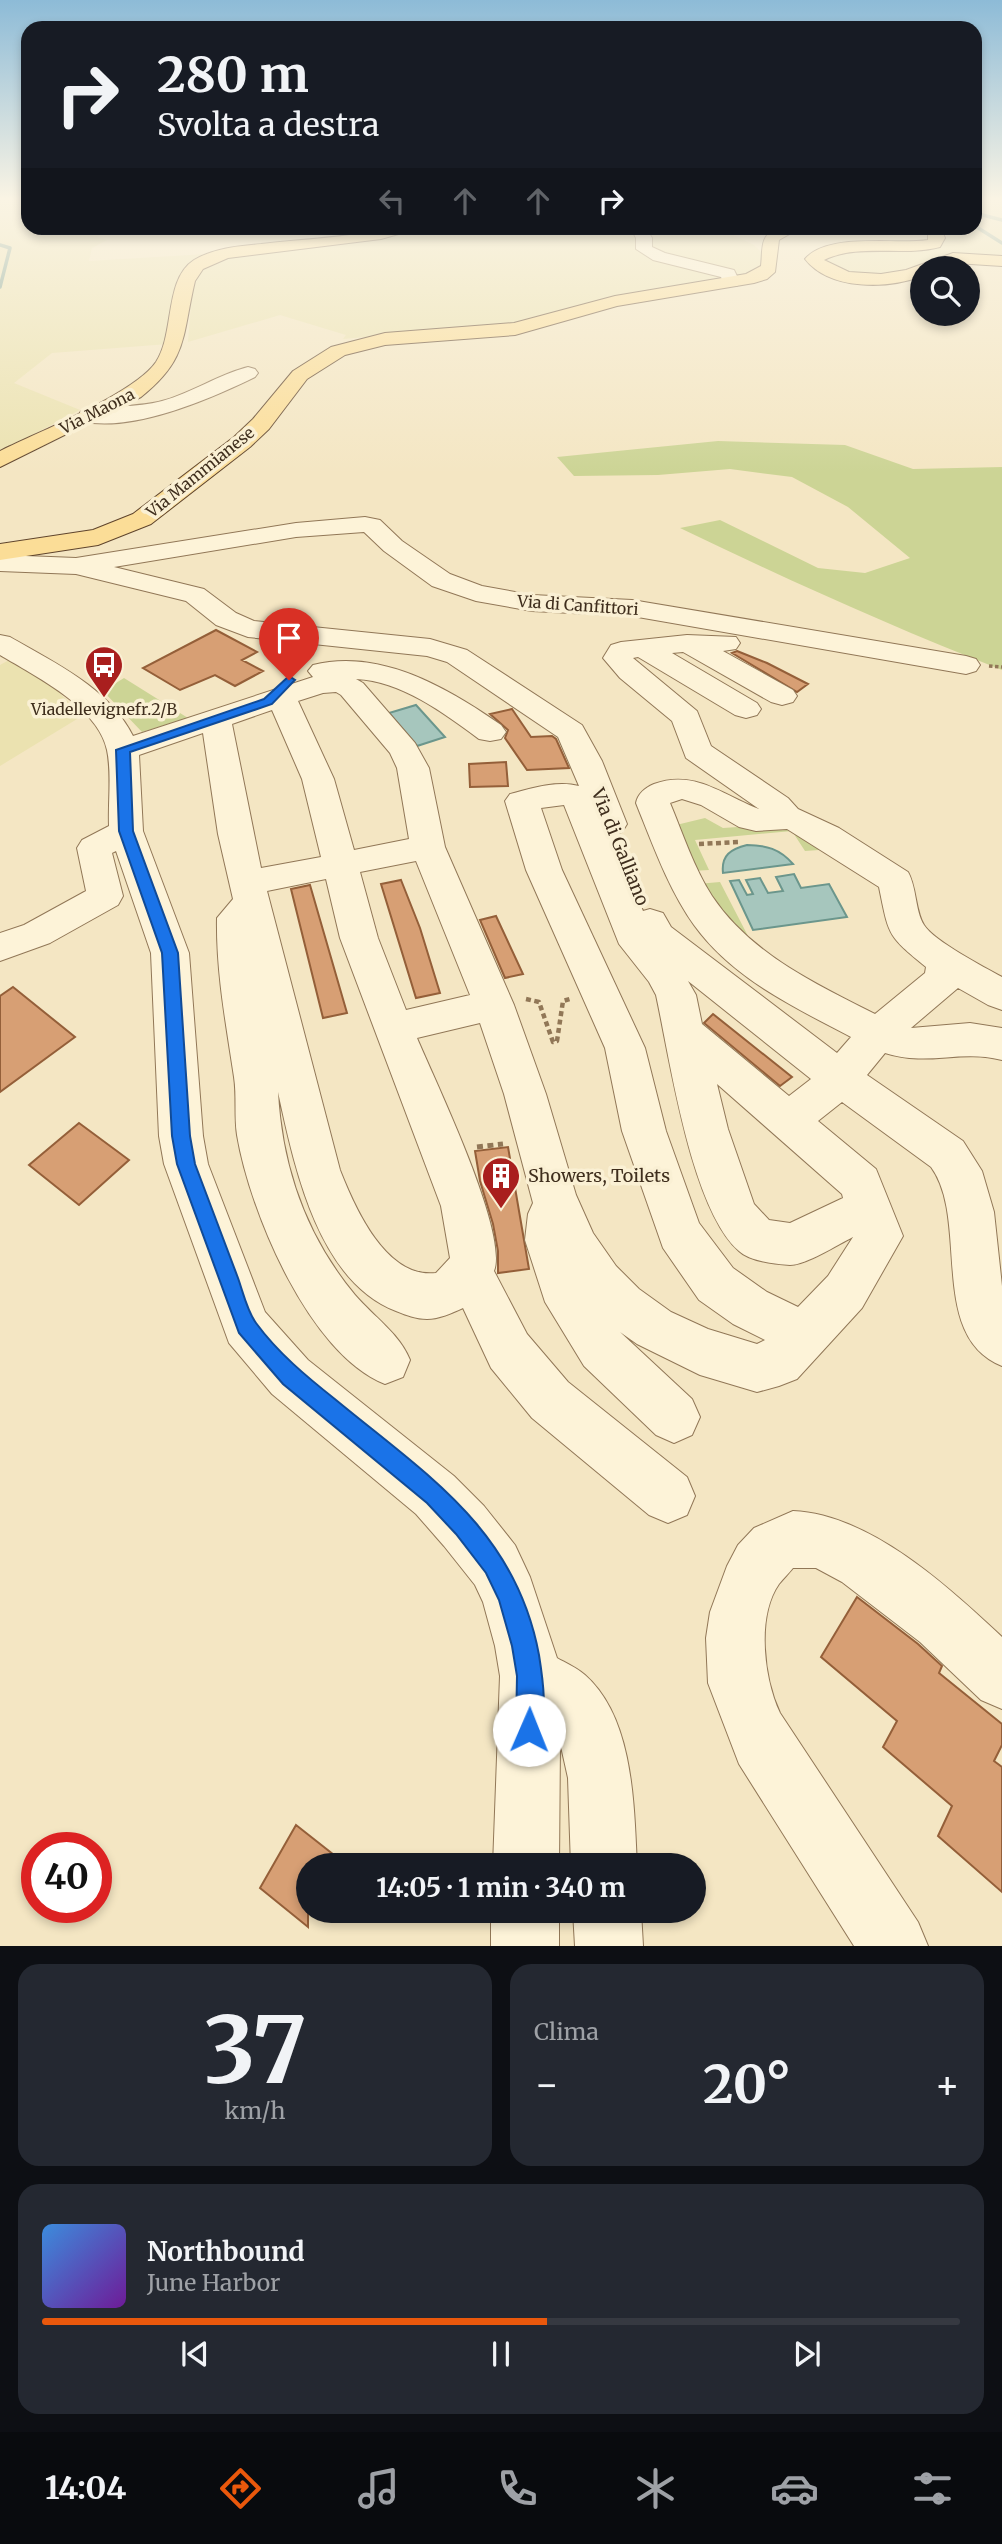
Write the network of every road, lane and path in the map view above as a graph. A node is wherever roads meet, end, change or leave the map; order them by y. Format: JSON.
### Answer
{"nodes":[{"id":1,"x":184,"y":291,"type":"edge"},
{"id":2,"x":677,"y":291,"type":"edge"},
{"id":3,"x":248,"y":373,"type":"dead end"},
{"id":4,"x":89,"y":416,"type":"junction"},
{"id":5,"x":0,"y":460,"type":"edge"},
{"id":6,"x":0,"y":552,"type":"edge"},
{"id":7,"x":0,"y":563,"type":"edge"},
{"id":8,"x":76,"y":566,"type":"junction"},
{"id":9,"x":687,"y":643,"type":"junction"},
{"id":10,"x":726,"y":643,"type":"dead end"},
{"id":11,"x":1,"y":644,"type":"edge"},
{"id":12,"x":644,"y":649,"type":"junction"},
{"id":13,"x":966,"y":665,"type":"dead end"},
{"id":14,"x":782,"y":696,"type":"dead end"},
{"id":15,"x":274,"y":699,"type":"junction"},
{"id":16,"x":746,"y":709,"type":"dead end"},
{"id":17,"x":216,"y":719,"type":"junction"},
{"id":18,"x":490,"y":732,"type":"dead end"},
{"id":19,"x":123,"y":750,"type":"junction"},
{"id":20,"x":786,"y":816,"type":"junction"},
{"id":21,"x":126,"y":831,"type":"junction"},
{"id":22,"x":747,"y":842,"type":"dead end"},
{"id":23,"x":670,"y":843,"type":"junction"},
{"id":24,"x":428,"y":847,"type":"junction"},
{"id":25,"x":340,"y":863,"type":"junction"},
{"id":26,"x":250,"y":892,"type":"junction"},
{"id":27,"x":0,"y":947,"type":"edge"},
{"id":28,"x":945,"y":962,"type":"junction"},
{"id":29,"x":601,"y":994,"type":"junction"},
{"id":30,"x":1002,"y":995,"type":"edge"},
{"id":31,"x":494,"y":1005,"type":"junction"},
{"id":32,"x":393,"y":1028,"type":"junction"},
{"id":33,"x":684,"y":1031,"type":"junction"},
{"id":34,"x":879,"y":1033,"type":"junction"},
{"id":35,"x":1002,"y":1044,"type":"edge"},
{"id":36,"x":840,"y":1078,"type":"junction"},
{"id":37,"x":788,"y":1121,"type":"junction"},
{"id":38,"x":553,"y":1195,"type":"junction"},
{"id":39,"x":869,"y":1208,"type":"junction"},
{"id":40,"x":470,"y":1272,"type":"junction"},
{"id":41,"x":805,"y":1335,"type":"junction"},
{"id":42,"x":1002,"y":1342,"type":"edge"},
{"id":43,"x":385,"y":1360,"type":"dead end"},
{"id":44,"x":674,"y":1417,"type":"dead end"},
{"id":45,"x":668,"y":1496,"type":"dead end"},
{"id":46,"x":530,"y":1676,"type":"junction"},
{"id":47,"x":1002,"y":1679,"type":"edge"},
{"id":48,"x":526,"y":1853,"type":"edge"},
{"id":49,"x":603,"y":1853,"type":"edge"},
{"id":50,"x":525,"y":1923,"type":"edge"},
{"id":51,"x":608,"y":1923,"type":"edge"},
{"id":52,"x":525,"y":1945,"type":"edge"},
{"id":53,"x":609,"y":1945,"type":"edge"},
{"id":54,"x":894,"y":1945,"type":"edge"}],
"edges":[{"from":1,"to":4,"type":"main road","name":"Via Maona"},
{"from":2,"to":6,"type":"main road","name":"Via Mammianese"},
{"from":3,"to":4,"type":"street"},
{"from":4,"to":5,"type":"main road","name":"Via Maona"},
{"from":7,"to":8,"type":"street","name":"Via di Canfittori"},
{"from":8,"to":13,"type":"street","name":"Via di Canfittori"},
{"from":8,"to":36,"type":"street","name":"Via di Galliano"},
{"from":9,"to":10,"type":"street"},
{"from":9,"to":12,"type":"street"},
{"from":9,"to":14,"type":"street"},
{"from":11,"to":19,"type":"street"},
{"from":12,"to":16,"type":"street"},
{"from":12,"to":20,"type":"street"},
{"from":15,"to":17,"type":"street"},
{"from":15,"to":18,"type":"street"},
{"from":15,"to":24,"type":"street"},
{"from":15,"to":25,"type":"street"},
{"from":17,"to":19,"type":"street"},
{"from":17,"to":26,"type":"street"},
{"from":19,"to":21,"type":"street"},
{"from":20,"to":23,"type":"street"},
{"from":20,"to":28,"type":"street"},
{"from":21,"to":27,"type":"street"},
{"from":21,"to":46,"type":"street"},
{"from":22,"to":23,"type":"path"},
{"from":23,"to":34,"type":"street"},
{"from":24,"to":25,"type":"street"},
{"from":24,"to":31,"type":"street"},
{"from":25,"to":26,"type":"street"},
{"from":25,"to":32,"type":"street"},
{"from":26,"to":40,"type":"street"},
{"from":26,"to":43,"type":"street"},
{"from":28,"to":30,"type":"street"},
{"from":28,"to":34,"type":"street"},
{"from":29,"to":31,"type":"path"},
{"from":29,"to":33,"type":"street"},
{"from":29,"to":41,"type":"street"},
{"from":31,"to":32,"type":"street"},
{"from":31,"to":38,"type":"street"},
{"from":32,"to":40,"type":"street"},
{"from":33,"to":37,"type":"street"},
{"from":33,"to":39,"type":"street"},
{"from":34,"to":35,"type":"street"},
{"from":34,"to":36,"type":"street"},
{"from":36,"to":37,"type":"street"},
{"from":36,"to":42,"type":"street","name":"Via di Galliano"},
{"from":37,"to":39,"type":"street"},
{"from":38,"to":41,"type":"street"},
{"from":38,"to":44,"type":"street"},
{"from":39,"to":41,"type":"street"},
{"from":40,"to":45,"type":"street"},
{"from":46,"to":48,"type":"street"},
{"from":46,"to":49,"type":"street"},
{"from":47,"to":54,"type":"street"},
{"from":50,"to":52,"type":"street"},
{"from":51,"to":53,"type":"street"}]}
